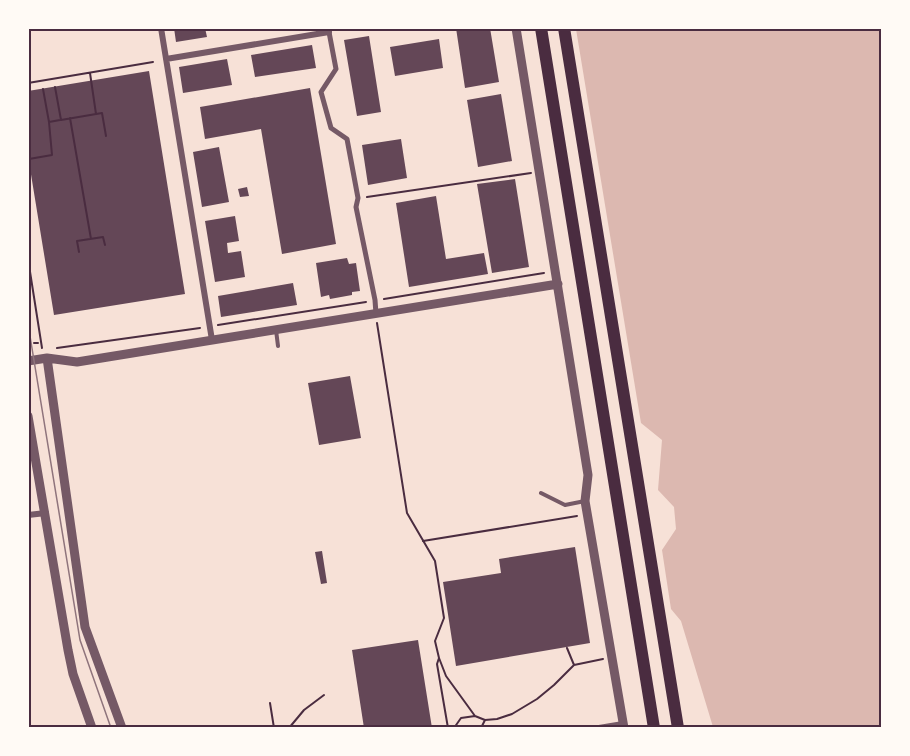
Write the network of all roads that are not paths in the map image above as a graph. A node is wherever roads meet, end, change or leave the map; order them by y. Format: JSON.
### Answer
{"nodes":[{"id":1,"x":161,"y":28,"type":"edge"},
{"id":2,"x":516,"y":28,"type":"edge"},
{"id":3,"x":541,"y":28,"type":"edge"},
{"id":4,"x":564,"y":28,"type":"edge"},
{"id":5,"x":329,"y":30,"type":"edge"},
{"id":6,"x":166,"y":59,"type":"junction"},
{"id":7,"x":558,"y":284,"type":"junction"},
{"id":8,"x":376,"y":315,"type":"junction"},
{"id":9,"x":276,"y":330,"type":"junction"},
{"id":10,"x":212,"y":340,"type":"junction"},
{"id":11,"x":278,"y":346,"type":"dead end"},
{"id":12,"x":47,"y":352,"type":"junction"},
{"id":13,"x":28,"y":361,"type":"edge"},
{"id":14,"x":28,"y":416,"type":"edge"},
{"id":15,"x":541,"y":494,"type":"dead end"},
{"id":16,"x":585,"y":501,"type":"junction"},
{"id":17,"x":46,"y":513,"type":"junction"},
{"id":18,"x":28,"y":515,"type":"edge"},
{"id":19,"x":623,"y":726,"type":"edge"},
{"id":20,"x":92,"y":728,"type":"edge"},
{"id":21,"x":122,"y":728,"type":"edge"},
{"id":22,"x":599,"y":728,"type":"edge"},
{"id":23,"x":652,"y":728,"type":"edge"},
{"id":24,"x":678,"y":728,"type":"edge"}],
"edges":[{"from":1,"to":6,"type":"street"},
{"from":2,"to":7,"type":"street"},
{"from":3,"to":23,"type":"highway"},
{"from":4,"to":24,"type":"highway"},
{"from":5,"to":6,"type":"street"},
{"from":5,"to":8,"type":"street"},
{"from":6,"to":10,"type":"street"},
{"from":7,"to":8,"type":"street"},
{"from":7,"to":16,"type":"street"},
{"from":8,"to":9,"type":"street"},
{"from":9,"to":10,"type":"street"},
{"from":9,"to":11,"type":"lane"},
{"from":10,"to":12,"type":"street"},
{"from":12,"to":13,"type":"street"},
{"from":12,"to":21,"type":"street"},
{"from":14,"to":17,"type":"street"},
{"from":15,"to":16,"type":"lane"},
{"from":16,"to":19,"type":"street"},
{"from":17,"to":18,"type":"street"},
{"from":17,"to":20,"type":"street"},
{"from":19,"to":22,"type":"street"}]}
